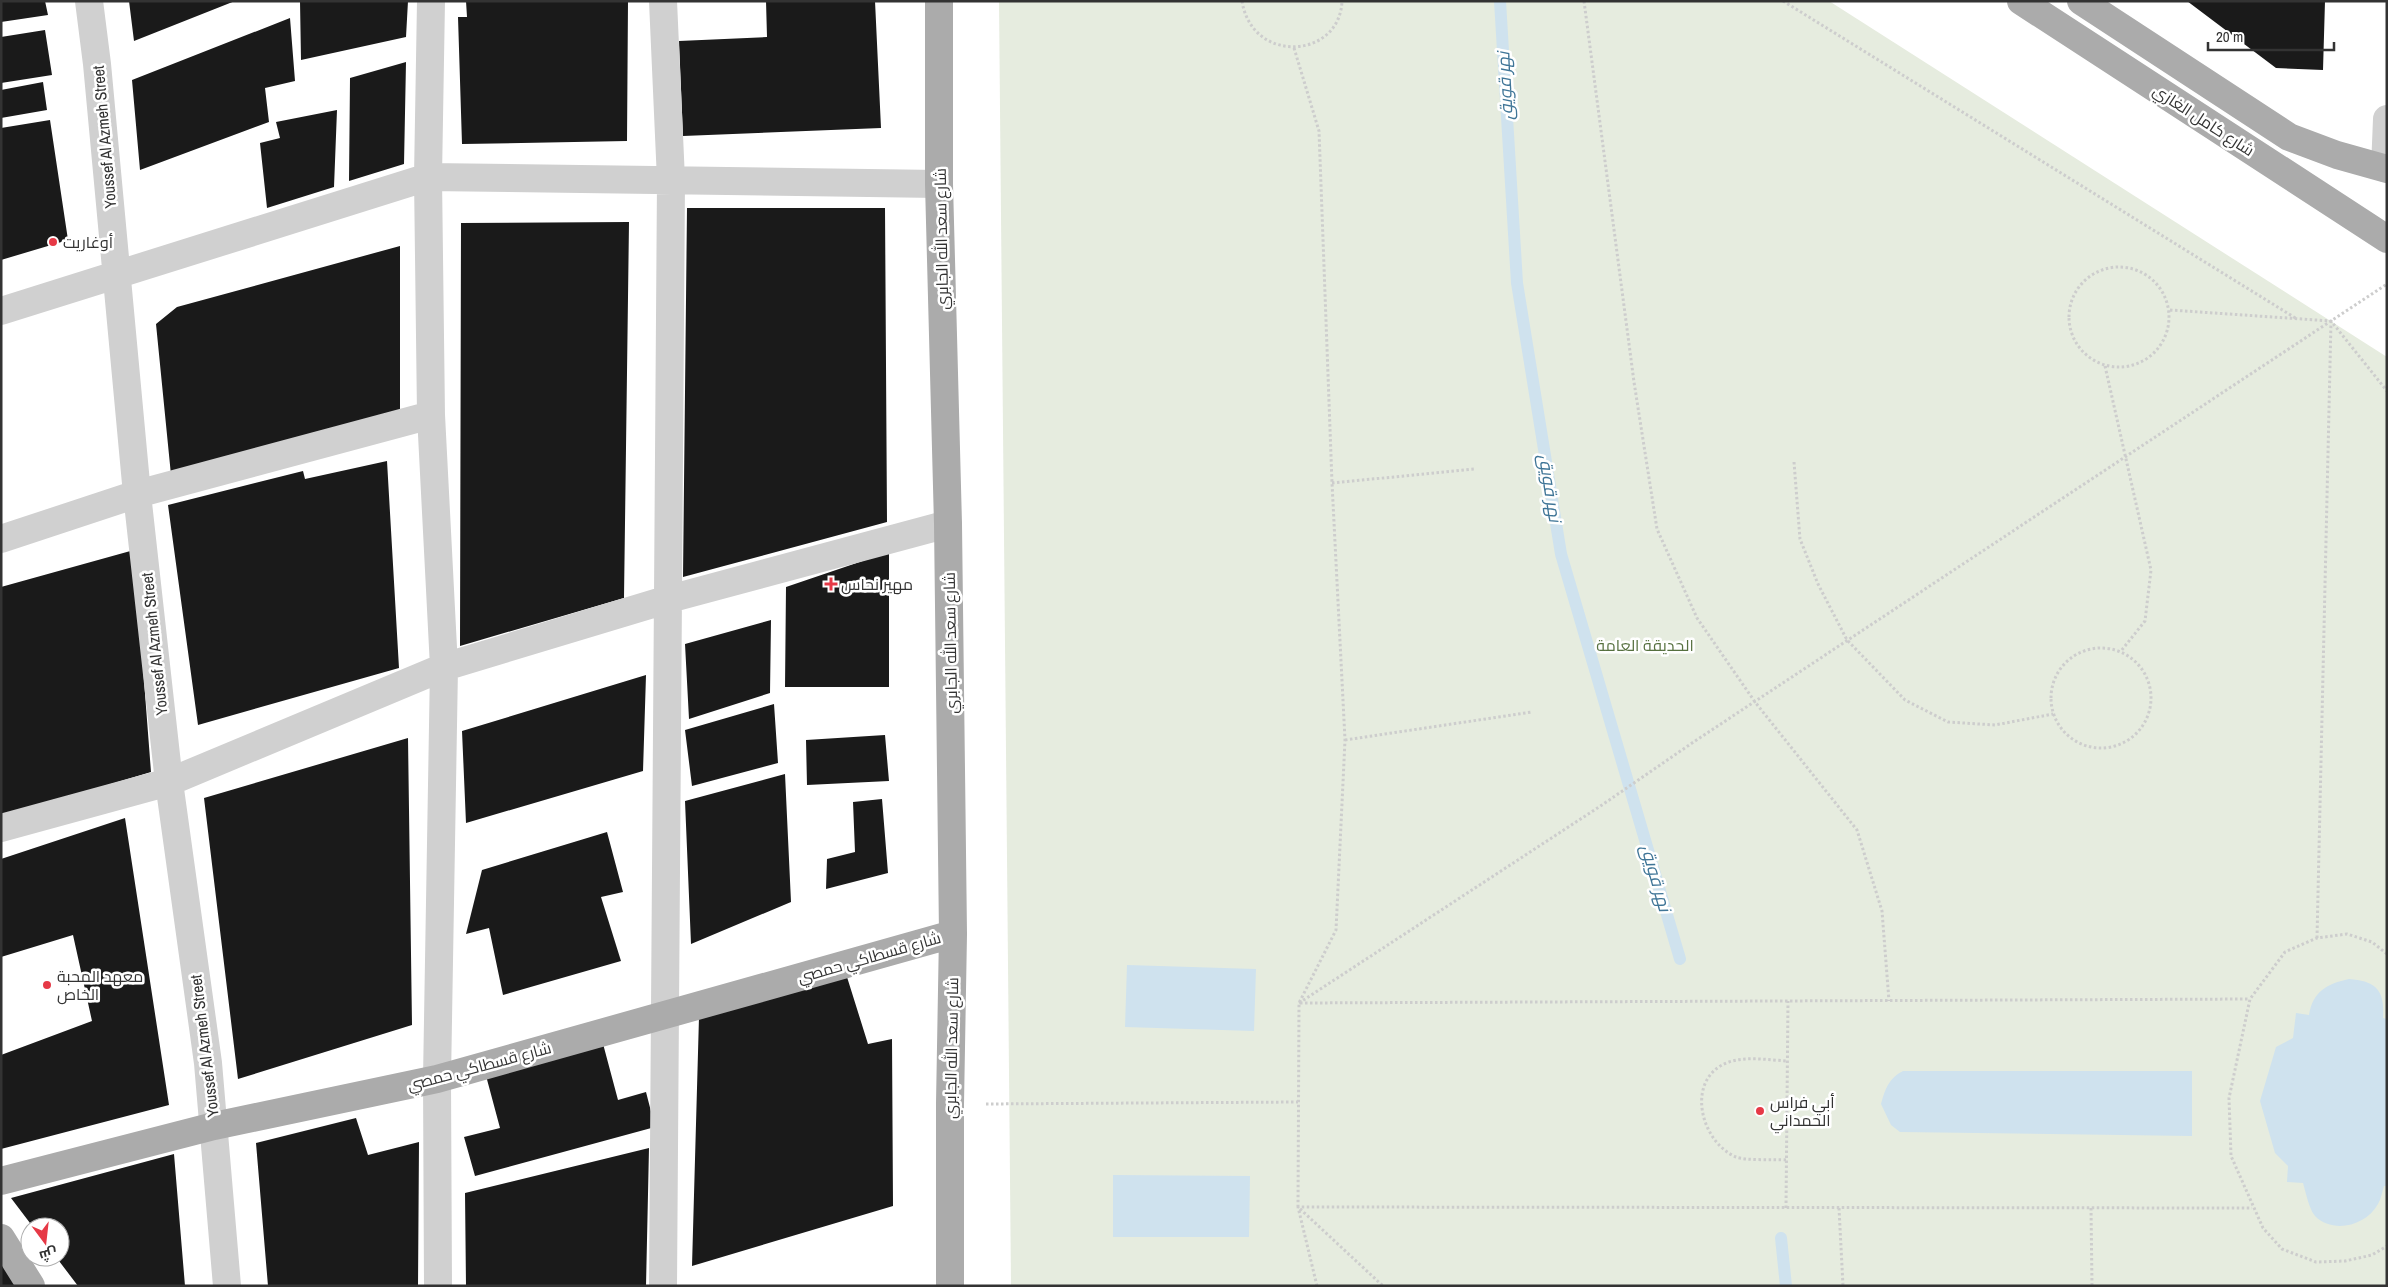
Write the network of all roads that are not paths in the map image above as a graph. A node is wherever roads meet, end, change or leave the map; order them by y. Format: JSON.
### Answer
{"nodes":[{"id":1,"x":89,"y":1,"type":"edge"},
{"id":2,"x":431,"y":1,"type":"edge"},
{"id":3,"x":663,"y":1,"type":"edge"},
{"id":4,"x":939,"y":1,"type":"edge"},
{"id":5,"x":2021,"y":1,"type":"edge"},
{"id":6,"x":2081,"y":1,"type":"edge"},
{"id":7,"x":2387,"y":119,"type":"edge"},
{"id":8,"x":2386,"y":169,"type":"edge"},
{"id":9,"x":428,"y":177,"type":"junction"},
{"id":10,"x":671,"y":180,"type":"junction"},
{"id":11,"x":939,"y":184,"type":"junction"},
{"id":12,"x":2387,"y":239,"type":"edge"},
{"id":13,"x":116,"y":274,"type":"junction"},
{"id":14,"x":1,"y":312,"type":"edge"},
{"id":15,"x":431,"y":415,"type":"junction"},
{"id":16,"x":137,"y":494,"type":"junction"},
{"id":17,"x":948,"y":524,"type":"junction"},
{"id":18,"x":1,"y":539,"type":"edge"},
{"id":19,"x":669,"y":599,"type":"junction"},
{"id":20,"x":444,"y":667,"type":"junction"},
{"id":21,"x":169,"y":782,"type":"junction"},
{"id":22,"x":1,"y":828,"type":"edge"},
{"id":23,"x":953,"y":934,"type":"junction"},
{"id":24,"x":665,"y":1015,"type":"junction"},
{"id":25,"x":437,"y":1079,"type":"junction"},
{"id":26,"x":214,"y":1126,"type":"junction"},
{"id":27,"x":1,"y":1181,"type":"edge"},
{"id":28,"x":1,"y":1238,"type":"edge"},
{"id":29,"x":31,"y":1286,"type":"edge"},
{"id":30,"x":227,"y":1286,"type":"edge"},
{"id":31,"x":438,"y":1286,"type":"edge"},
{"id":32,"x":663,"y":1286,"type":"edge"},
{"id":33,"x":950,"y":1286,"type":"edge"}],
"edges":[{"from":1,"to":13,"type":"street","name":"Youssef Al Azmeh Street"},
{"from":2,"to":9,"type":"street"},
{"from":3,"to":10,"type":"street"},
{"from":4,"to":11,"type":"main road","name":"شارع سعد الله الجابري"},
{"from":5,"to":12,"type":"main road","name":"شارع كامل الغازي"},
{"from":6,"to":8,"type":"main road","name":"شارع كامل الغازي"},
{"from":7,"to":8,"type":"street"},
{"from":9,"to":10,"type":"street"},
{"from":9,"to":13,"type":"street"},
{"from":9,"to":15,"type":"street"},
{"from":10,"to":11,"type":"street"},
{"from":10,"to":19,"type":"street"},
{"from":11,"to":17,"type":"main road","name":"شارع سعد الله الجابري"},
{"from":13,"to":14,"type":"street"},
{"from":13,"to":16,"type":"street","name":"Youssef Al Azmeh Street"},
{"from":15,"to":16,"type":"street"},
{"from":15,"to":20,"type":"street"},
{"from":16,"to":18,"type":"street"},
{"from":16,"to":21,"type":"street","name":"Youssef Al Azmeh Street"},
{"from":17,"to":19,"type":"street"},
{"from":17,"to":23,"type":"main road","name":"شارع سعد الله الجابري"},
{"from":19,"to":20,"type":"street"},
{"from":19,"to":24,"type":"street"},
{"from":20,"to":21,"type":"street"},
{"from":20,"to":25,"type":"street"},
{"from":21,"to":22,"type":"street"},
{"from":21,"to":26,"type":"street","name":"Youssef Al Azmeh Street"},
{"from":23,"to":24,"type":"main road","name":"شارع قسطاكي حمصي"},
{"from":23,"to":33,"type":"main road","name":"شارع سعد الله الجابري"},
{"from":24,"to":25,"type":"main road","name":"شارع قسطاكي حمصي"},
{"from":24,"to":32,"type":"street"},
{"from":25,"to":26,"type":"main road","name":"شارع قسطاكي حمصي"},
{"from":25,"to":31,"type":"street"},
{"from":26,"to":27,"type":"main road","name":"شارع قسطاكي حمصي"},
{"from":26,"to":30,"type":"street","name":"Youssef Al Azmeh Street"},
{"from":28,"to":29,"type":"main road"}]}
